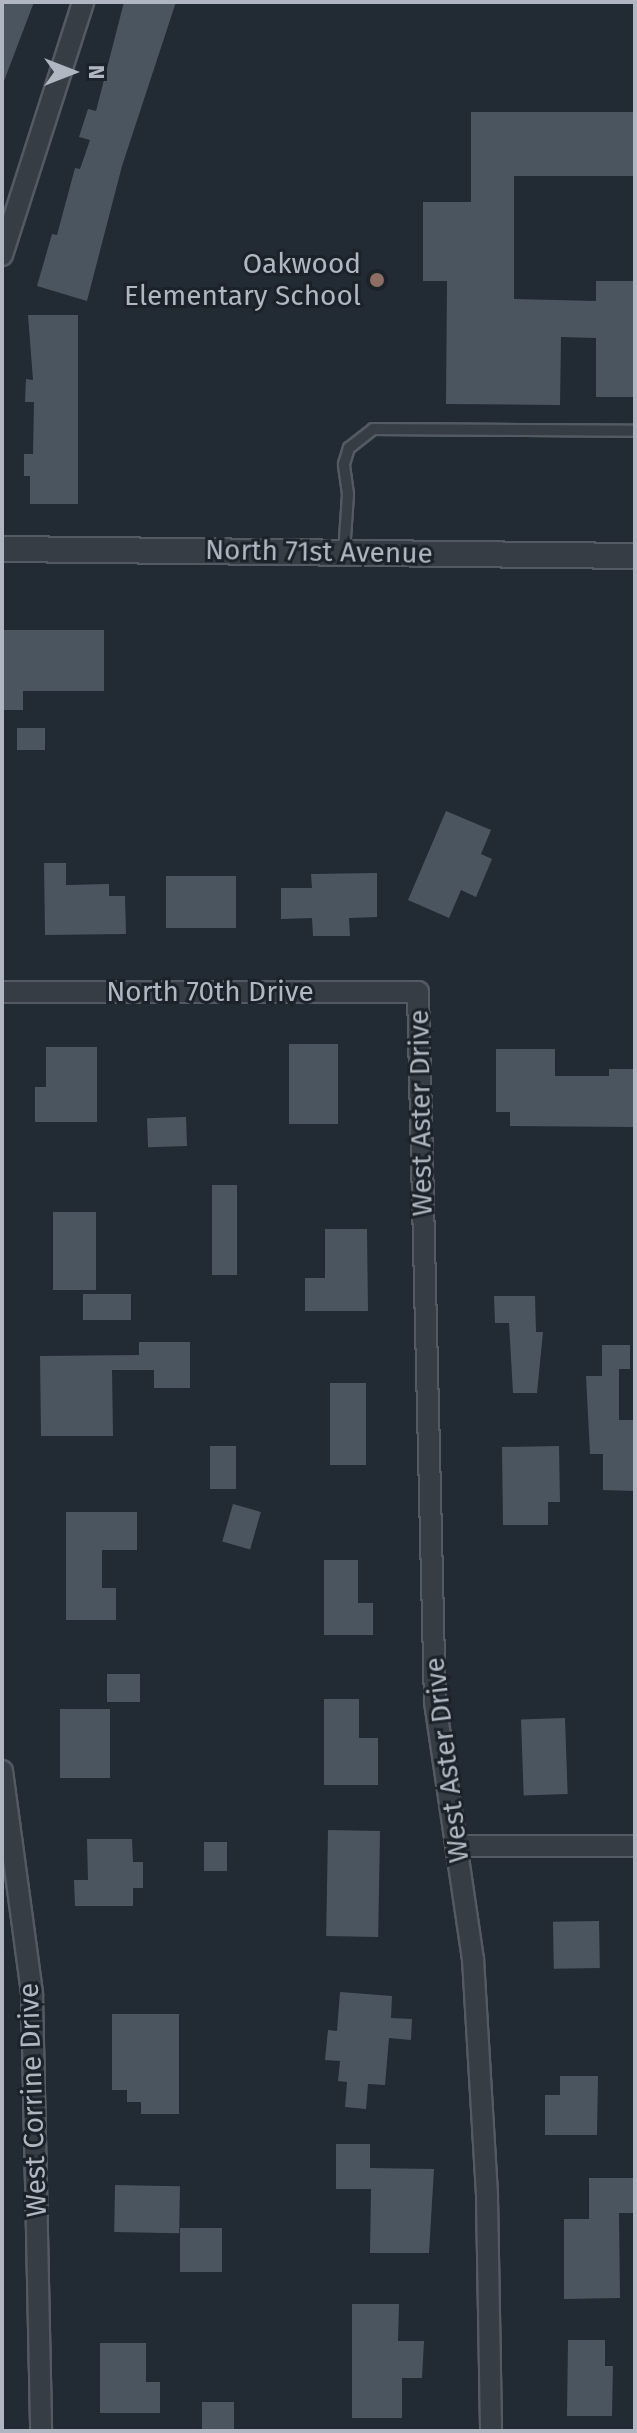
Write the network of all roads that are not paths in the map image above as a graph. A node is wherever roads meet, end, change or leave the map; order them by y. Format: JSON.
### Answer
{"nodes":[{"id":1,"x":83,"y":2,"type":"edge"},
{"id":2,"x":2,"y":255,"type":"edge"},
{"id":3,"x":635,"y":431,"type":"edge"},
{"id":4,"x":2,"y":549,"type":"edge"},
{"id":5,"x":344,"y":553,"type":"junction"},
{"id":6,"x":635,"y":556,"type":"edge"},
{"id":7,"x":2,"y":992,"type":"edge"},
{"id":8,"x":418,"y":992,"type":"joint"},
{"id":9,"x":2,"y":1771,"type":"edge"},
{"id":10,"x":457,"y":1846,"type":"junction"},
{"id":11,"x":635,"y":1846,"type":"edge"},
{"id":12,"x":41,"y":2431,"type":"edge"},
{"id":13,"x":491,"y":2431,"type":"edge"}],
"edges":[{"from":1,"to":2,"type":"street"},
{"from":3,"to":5,"type":"lane"},
{"from":4,"to":5,"type":"street","name":"North 71st Avenue"},
{"from":5,"to":6,"type":"street","name":"North 71st Avenue"},
{"from":7,"to":8,"type":"street","name":"North 70th Drive"},
{"from":8,"to":10,"type":"street","name":"West Aster Drive"},
{"from":9,"to":12,"type":"street","name":"West Corrine Drive"},
{"from":10,"to":11,"type":"street"},
{"from":10,"to":13,"type":"street","name":"West Aster Drive"}]}
